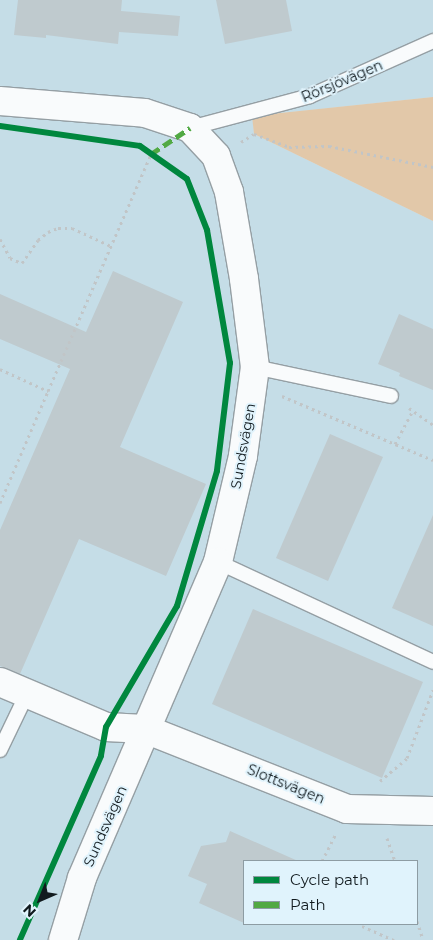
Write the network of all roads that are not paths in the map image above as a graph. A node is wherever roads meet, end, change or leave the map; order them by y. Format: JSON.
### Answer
{"nodes":[{"id":1,"x":433,"y":41,"type":"edge"},
{"id":2,"x":0,"y":101,"type":"edge"},
{"id":3,"x":190,"y":128,"type":"junction"},
{"id":4,"x":254,"y":376,"type":"junction"},
{"id":5,"x":391,"y":396,"type":"road end"},
{"id":6,"x":218,"y":562,"type":"junction"},
{"id":7,"x":433,"y":662,"type":"edge"},
{"id":8,"x":0,"y":682,"type":"edge"},
{"id":9,"x":27,"y":694,"type":"junction"},
{"id":10,"x":145,"y":729,"type":"junction"},
{"id":11,"x":0,"y":750,"type":"edge"},
{"id":12,"x":433,"y":812,"type":"edge"},
{"id":13,"x":63,"y":940,"type":"edge"}],
"edges":[{"from":1,"to":3,"type":"lane","name":"Rörsjövägen"},
{"from":2,"to":3,"type":"street","name":"Sundsvägen"},
{"from":3,"to":4,"type":"street","name":"Sundsvägen"},
{"from":4,"to":5,"type":"lane"},
{"from":4,"to":6,"type":"street","name":"Sundsvägen"},
{"from":6,"to":7,"type":"lane"},
{"from":6,"to":10,"type":"street","name":"Sundsvägen"},
{"from":8,"to":9,"type":"street","name":"Slottsvägen"},
{"from":9,"to":10,"type":"street","name":"Slottsvägen"},
{"from":9,"to":11,"type":"lane"},
{"from":10,"to":12,"type":"street","name":"Slottsvägen"},
{"from":10,"to":13,"type":"street","name":"Sundsvägen"}]}
